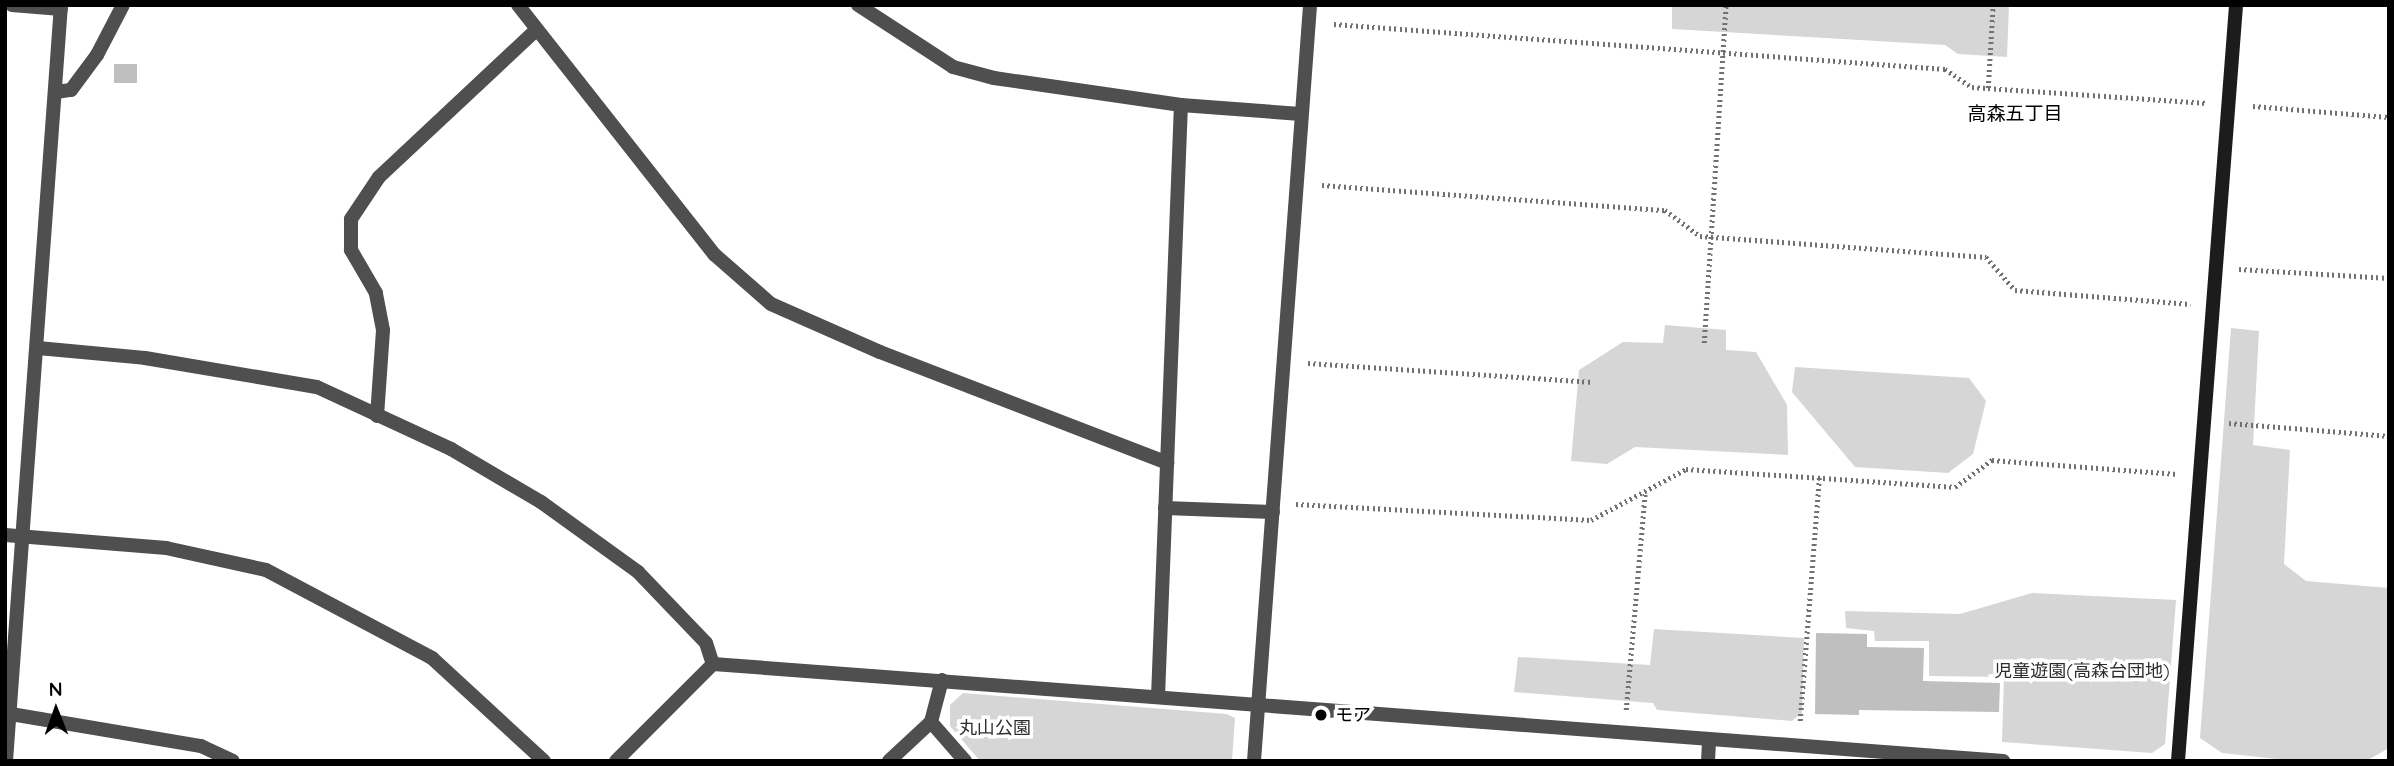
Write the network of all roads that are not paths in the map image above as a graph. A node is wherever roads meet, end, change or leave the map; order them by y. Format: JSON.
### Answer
{"nodes":[{"id":1,"x":12,"y":5,"type":"edge"},
{"id":2,"x":123,"y":5,"type":"edge"},
{"id":3,"x":518,"y":5,"type":"edge"},
{"id":4,"x":858,"y":5,"type":"edge"},
{"id":5,"x":1310,"y":5,"type":"edge"},
{"id":6,"x":2236,"y":5,"type":"edge"},
{"id":7,"x":61,"y":7,"type":"edge"},
{"id":8,"x":537,"y":29,"type":"junction"},
{"id":9,"x":56,"y":92,"type":"junction"},
{"id":10,"x":1181,"y":105,"type":"junction"},
{"id":11,"x":1301,"y":114,"type":"junction"},
{"id":12,"x":38,"y":348,"type":"junction"},
{"id":13,"x":377,"y":416,"type":"junction"},
{"id":14,"x":1167,"y":463,"type":"junction"},
{"id":15,"x":1272,"y":507,"type":"junction"},
{"id":16,"x":1165,"y":508,"type":"junction"},
{"id":17,"x":5,"y":535,"type":"edge"},
{"id":18,"x":23,"y":536,"type":"junction"},
{"id":19,"x":713,"y":664,"type":"junction"},
{"id":20,"x":942,"y":680,"type":"junction"},
{"id":21,"x":1158,"y":697,"type":"junction"},
{"id":22,"x":1258,"y":705,"type":"junction"},
{"id":23,"x":7,"y":713,"type":"edge"},
{"id":24,"x":930,"y":722,"type":"junction"},
{"id":25,"x":1710,"y":739,"type":"junction"},
{"id":26,"x":6,"y":761,"type":"edge"},
{"id":27,"x":233,"y":761,"type":"edge"},
{"id":28,"x":544,"y":761,"type":"edge"},
{"id":29,"x":616,"y":761,"type":"edge"},
{"id":30,"x":889,"y":761,"type":"edge"},
{"id":31,"x":964,"y":761,"type":"edge"},
{"id":32,"x":1254,"y":761,"type":"edge"},
{"id":33,"x":1708,"y":761,"type":"edge"},
{"id":34,"x":2003,"y":761,"type":"edge"},
{"id":35,"x":2178,"y":761,"type":"edge"}],
"edges":[{"from":1,"to":7,"type":"street"},
{"from":2,"to":9,"type":"street"},
{"from":3,"to":8,"type":"street"},
{"from":4,"to":10,"type":"street"},
{"from":5,"to":11,"type":"street"},
{"from":6,"to":35,"type":"street"},
{"from":7,"to":9,"type":"street"},
{"from":8,"to":13,"type":"street"},
{"from":8,"to":14,"type":"street"},
{"from":9,"to":12,"type":"street"},
{"from":10,"to":11,"type":"street"},
{"from":10,"to":14,"type":"street"},
{"from":11,"to":15,"type":"street"},
{"from":12,"to":13,"type":"street"},
{"from":12,"to":18,"type":"street"},
{"from":13,"to":19,"type":"street"},
{"from":14,"to":16,"type":"street"},
{"from":15,"to":16,"type":"street"},
{"from":15,"to":22,"type":"street"},
{"from":16,"to":21,"type":"street"},
{"from":17,"to":18,"type":"street"},
{"from":18,"to":23,"type":"street"},
{"from":18,"to":28,"type":"street"},
{"from":19,"to":20,"type":"street"},
{"from":19,"to":29,"type":"street"},
{"from":20,"to":21,"type":"street"},
{"from":20,"to":24,"type":"street"},
{"from":21,"to":22,"type":"street"},
{"from":22,"to":25,"type":"street"},
{"from":22,"to":32,"type":"street"},
{"from":23,"to":26,"type":"street"},
{"from":23,"to":27,"type":"street"},
{"from":24,"to":30,"type":"street"},
{"from":24,"to":31,"type":"street"},
{"from":25,"to":33,"type":"street"},
{"from":25,"to":34,"type":"street"}]}
